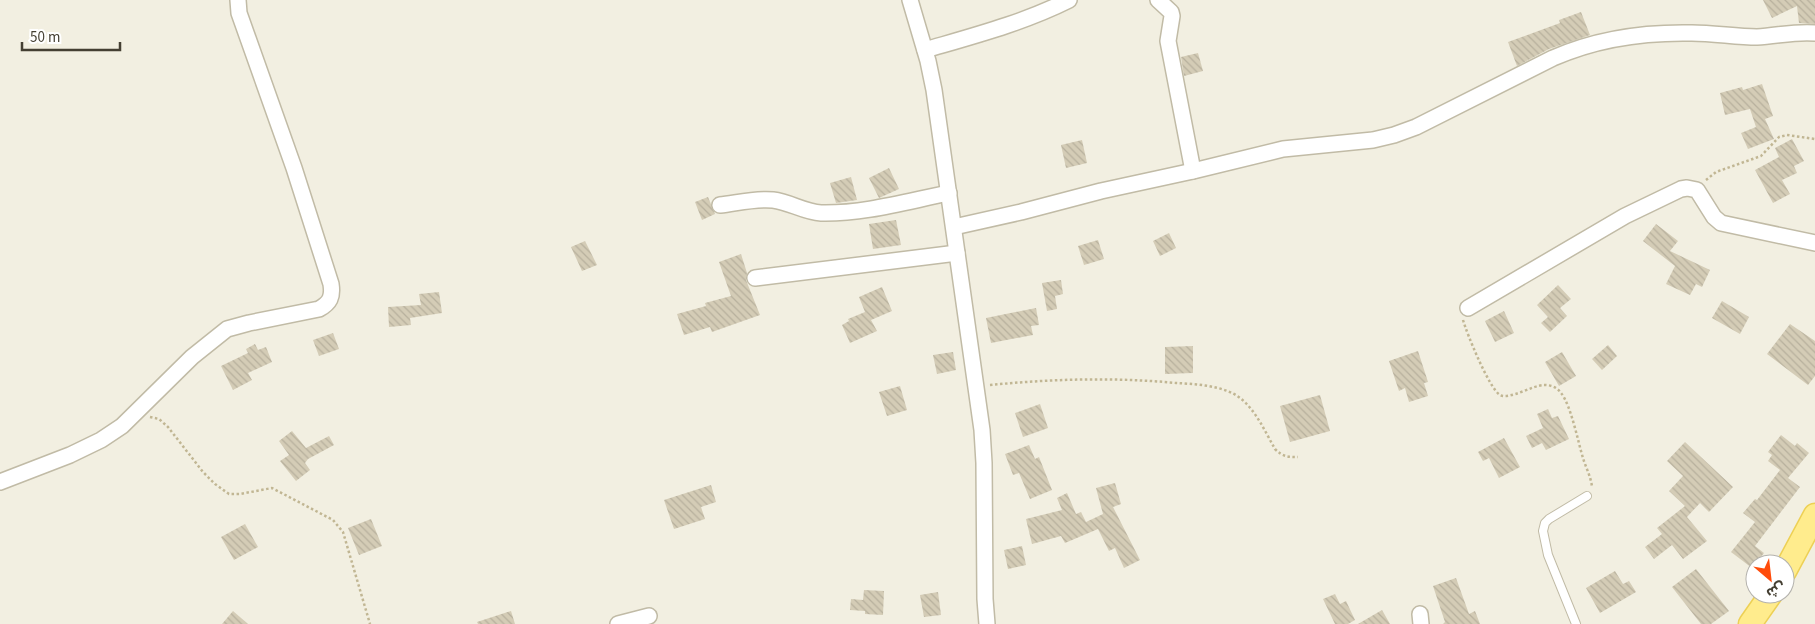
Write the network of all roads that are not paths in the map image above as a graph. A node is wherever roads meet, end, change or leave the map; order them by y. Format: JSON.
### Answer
{"nodes":[{"id":1,"x":238,"y":0,"type":"edge"},
{"id":2,"x":910,"y":0,"type":"edge"},
{"id":3,"x":1069,"y":0,"type":"edge"},
{"id":4,"x":1158,"y":0,"type":"edge"},
{"id":5,"x":1815,"y":33,"type":"edge"},
{"id":6,"x":925,"y":50,"type":"junction"},
{"id":7,"x":1193,"y":171,"type":"junction"},
{"id":8,"x":949,"y":193,"type":"junction"},
{"id":9,"x":720,"y":205,"type":"dead end"},
{"id":10,"x":954,"y":227,"type":"junction"},
{"id":11,"x":1815,"y":243,"type":"edge"},
{"id":12,"x":957,"y":253,"type":"junction"},
{"id":13,"x":755,"y":278,"type":"dead end"},
{"id":14,"x":1468,"y":308,"type":"road end"},
{"id":15,"x":0,"y":482,"type":"edge"},
{"id":16,"x":1587,"y":496,"type":"road end"},
{"id":17,"x":1815,"y":515,"type":"edge"},
{"id":18,"x":1794,"y":554,"type":"edge"},
{"id":19,"x":1764,"y":604,"type":"edge"},
{"id":20,"x":649,"y":616,"type":"dead end"},
{"id":21,"x":618,"y":624,"type":"edge"},
{"id":22,"x":987,"y":624,"type":"edge"},
{"id":23,"x":1576,"y":624,"type":"edge"},
{"id":24,"x":1750,"y":624,"type":"edge"}],
"edges":[{"from":1,"to":15,"type":"street"},
{"from":2,"to":6,"type":"street"},
{"from":3,"to":6,"type":"street"},
{"from":4,"to":7,"type":"street"},
{"from":5,"to":7,"type":"street"},
{"from":6,"to":8,"type":"street"},
{"from":7,"to":10,"type":"street"},
{"from":8,"to":9,"type":"street"},
{"from":8,"to":10,"type":"street"},
{"from":10,"to":12,"type":"street"},
{"from":11,"to":14,"type":"street"},
{"from":12,"to":13,"type":"street"},
{"from":12,"to":22,"type":"street"},
{"from":16,"to":23,"type":"lane"},
{"from":17,"to":18,"type":"main road"},
{"from":19,"to":24,"type":"main road"},
{"from":20,"to":21,"type":"street"}]}
